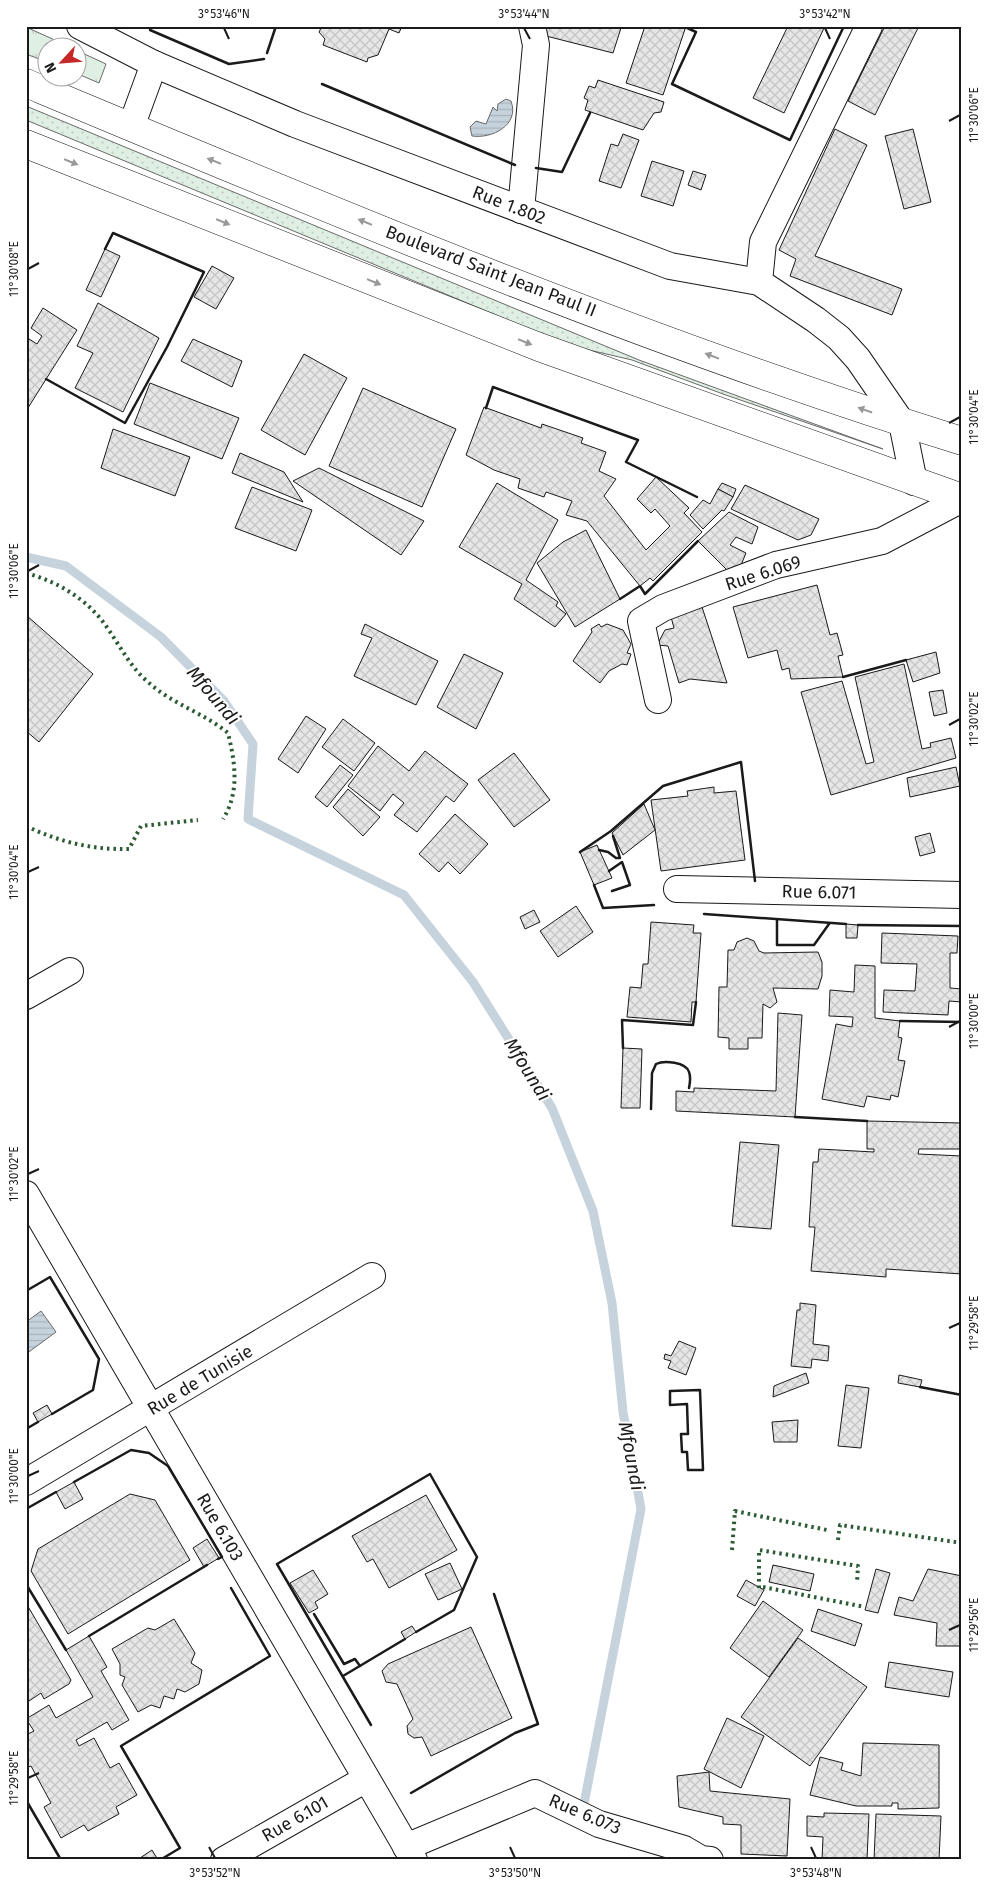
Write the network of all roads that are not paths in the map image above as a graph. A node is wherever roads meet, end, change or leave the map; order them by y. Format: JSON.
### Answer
{"nodes":[{"id":1,"x":532,"y":26,"type":"edge"},
{"id":2,"x":869,"y":26,"type":"edge"},
{"id":3,"x":92,"y":29,"type":"edge"},
{"id":4,"x":154,"y":64,"type":"junction"},
{"id":5,"x":26,"y":83,"type":"edge"},
{"id":6,"x":131,"y":127,"type":"junction"},
{"id":7,"x":26,"y":144,"type":"edge"},
{"id":8,"x":521,"y":210,"type":"junction"},
{"id":9,"x":759,"y":282,"type":"junction"},
{"id":10,"x":902,"y":422,"type":"junction"},
{"id":11,"x":962,"y":441,"type":"edge"},
{"id":12,"x":914,"y":482,"type":"junction"},
{"id":13,"x":962,"y":499,"type":"edge"},
{"id":14,"x":658,"y":700,"type":"dead end"},
{"id":15,"x":677,"y":889,"type":"dead end"},
{"id":16,"x":962,"y":895,"type":"edge"},
{"id":17,"x":70,"y":971,"type":"dead end"},
{"id":18,"x":26,"y":996,"type":"edge"},
{"id":19,"x":26,"y":1194,"type":"edge"},
{"id":20,"x":372,"y":1276,"type":"dead end"},
{"id":21,"x":151,"y":1409,"type":"junction"},
{"id":22,"x":26,"y":1482,"type":"edge"},
{"id":23,"x":366,"y":1779,"type":"junction"},
{"id":24,"x":410,"y":1853,"type":"edge"},
{"id":25,"x":224,"y":1860,"type":"edge"},
{"id":26,"x":710,"y":1860,"type":"edge"}],
"edges":[{"from":1,"to":8,"type":"street"},
{"from":2,"to":9,"type":"street"},
{"from":3,"to":4,"type":"street","name":"Rue 1.802"},
{"from":4,"to":6,"type":"street"},
{"from":4,"to":8,"type":"street","name":"Rue 1.802"},
{"from":5,"to":6,"type":"main road","name":"Boulevard Saint Jean Paul II"},
{"from":10,"to":6,"type":"main road","name":"Boulevard Saint Jean Paul II","one_way":true},
{"from":7,"to":12,"type":"main road","one_way":true},
{"from":8,"to":9,"type":"street","name":"Rue 1.802"},
{"from":9,"to":10,"type":"street","name":"Rue 1.802"},
{"from":10,"to":11,"type":"main road","name":"Boulevard Saint Jean Paul II"},
{"from":10,"to":12,"type":"street"},
{"from":12,"to":13,"type":"main road"},
{"from":13,"to":14,"type":"street","name":"Rue 6.069"},
{"from":15,"to":16,"type":"street","name":"Rue 6.071"},
{"from":17,"to":18,"type":"street"},
{"from":19,"to":21,"type":"street","name":"Rue 6.103"},
{"from":20,"to":21,"type":"street","name":"Rue de Tunisie"},
{"from":21,"to":22,"type":"street","name":"Rue de Tunisie"},
{"from":21,"to":23,"type":"street","name":"Rue 6.103"},
{"from":23,"to":24,"type":"street","name":"Rue 6.103"},
{"from":23,"to":25,"type":"street","name":"Rue 6.101"},
{"from":24,"to":26,"type":"street","name":"Rue 6.073"}]}
